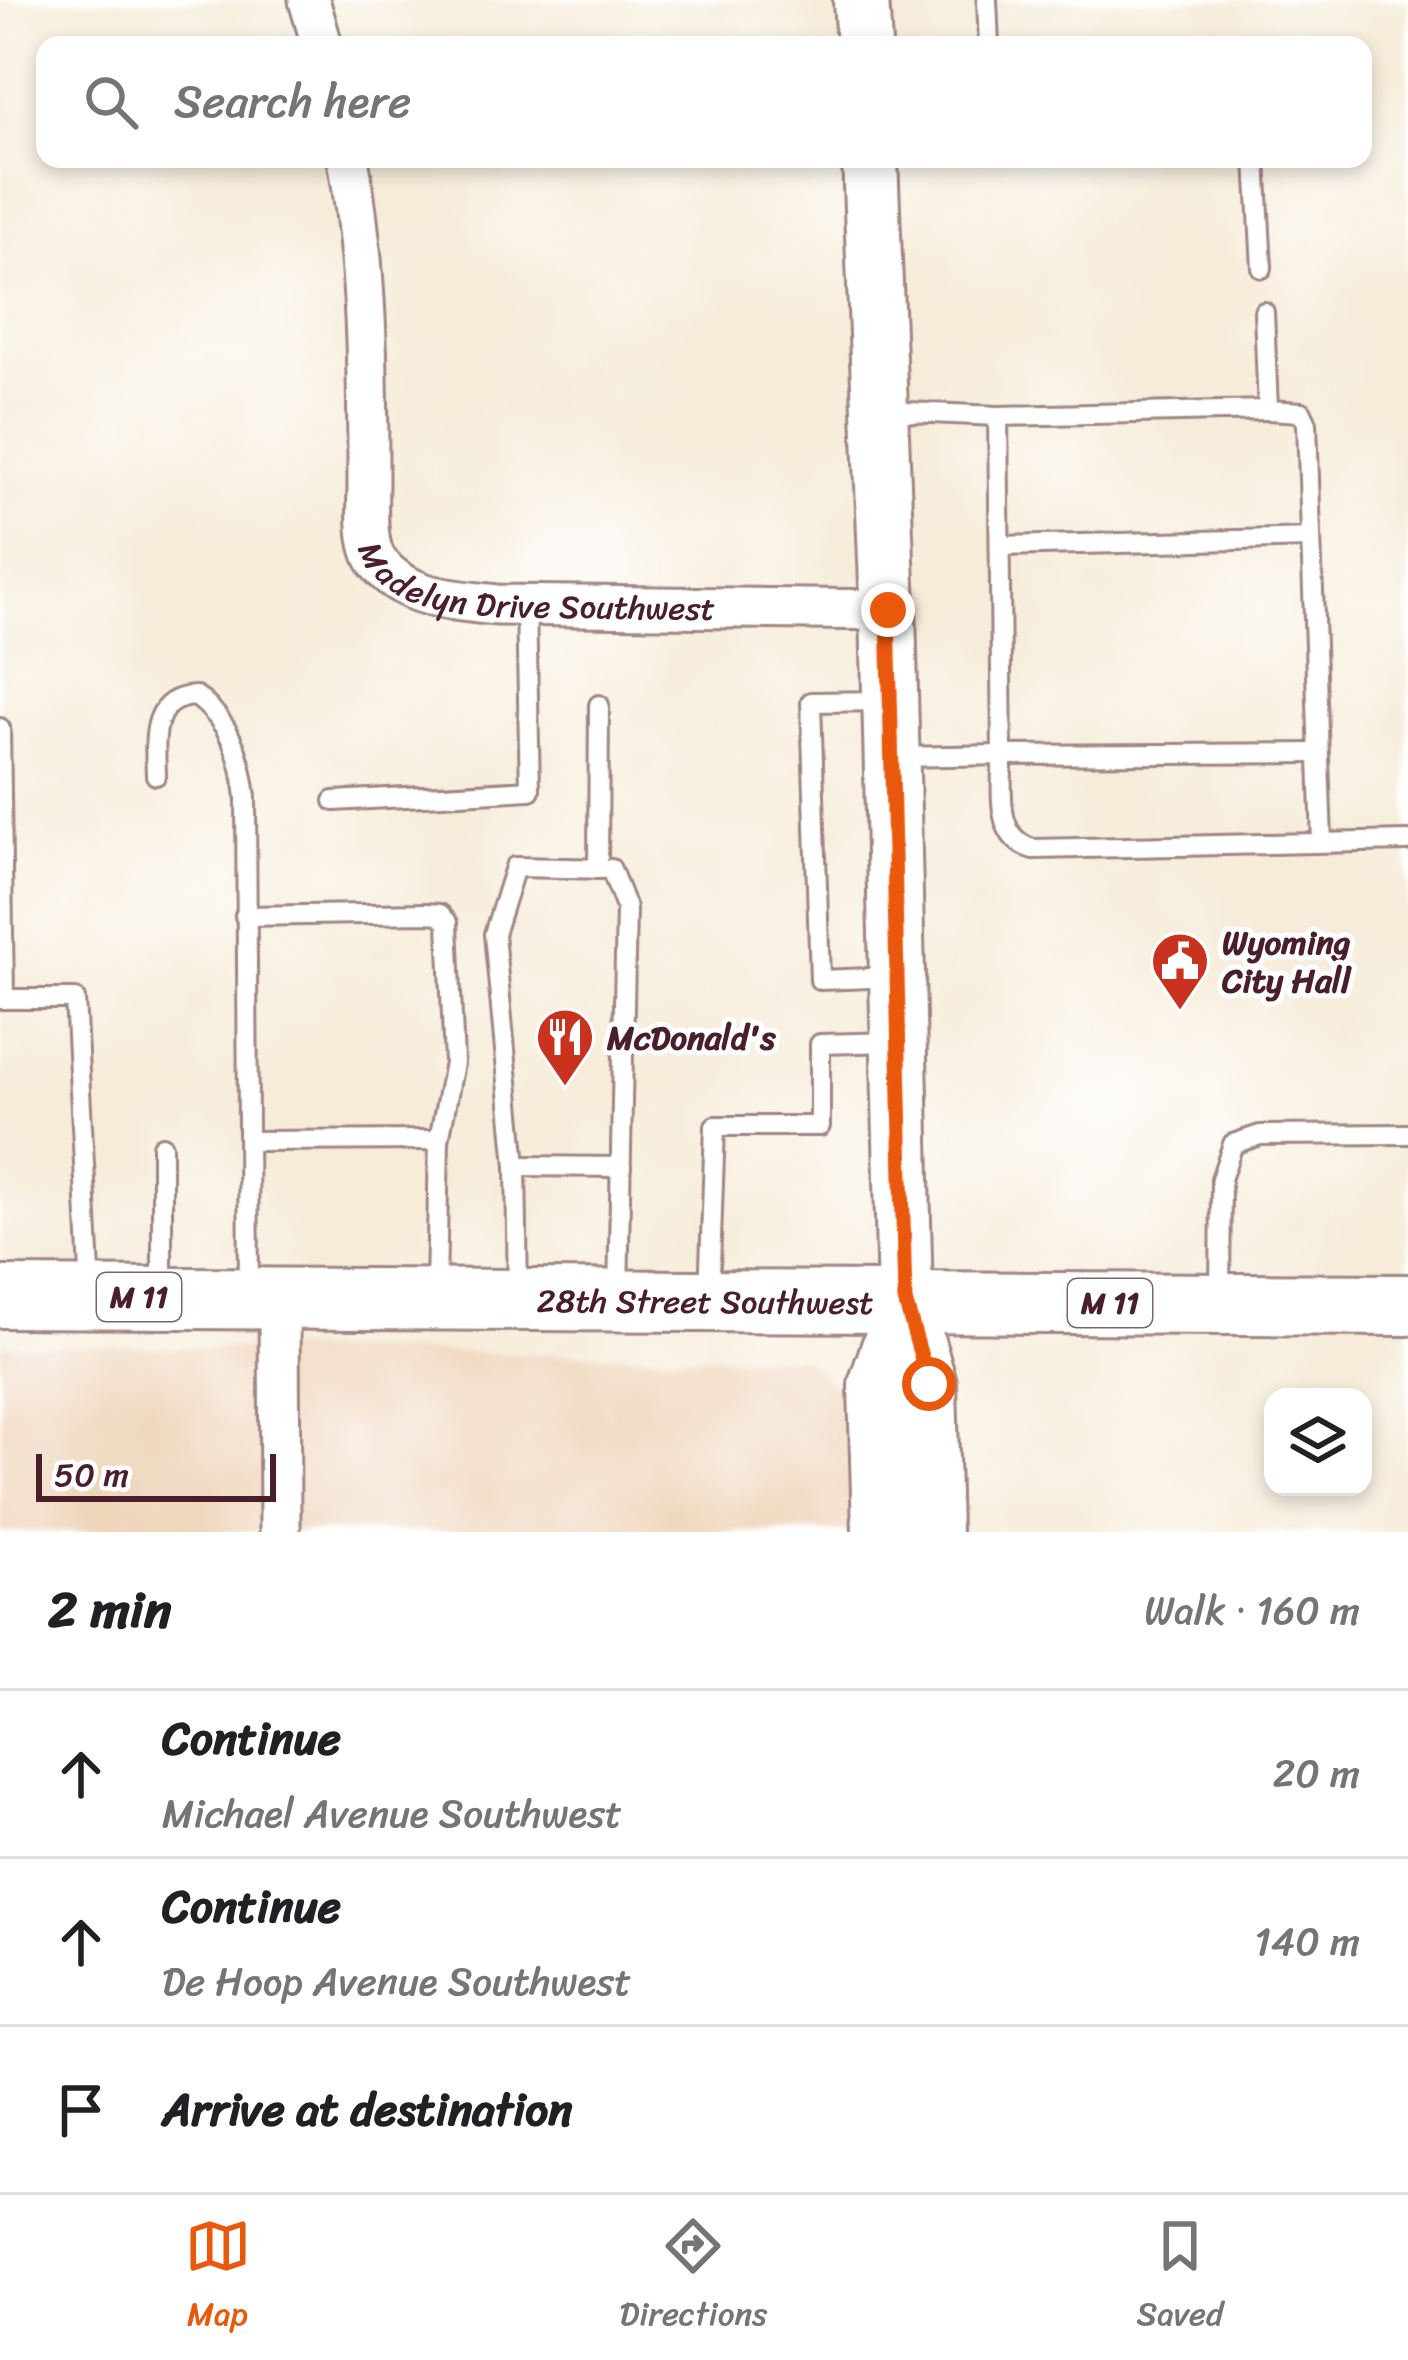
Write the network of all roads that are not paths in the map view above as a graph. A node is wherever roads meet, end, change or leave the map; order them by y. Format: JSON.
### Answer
{"nodes":[{"id":1,"x":309,"y":0,"type":"edge"},
{"id":2,"x":861,"y":0,"type":"edge"},
{"id":3,"x":987,"y":0,"type":"edge"},
{"id":4,"x":319,"y":36,"type":"edge"},
{"id":5,"x":863,"y":36,"type":"edge"},
{"id":6,"x":989,"y":36,"type":"edge"},
{"id":7,"x":350,"y":168,"type":"edge"},
{"id":8,"x":870,"y":168,"type":"edge"},
{"id":9,"x":1256,"y":168,"type":"edge"},
{"id":10,"x":1262,"y":268,"type":"dead end"},
{"id":11,"x":1264,"y":312,"type":"dead end"},
{"id":12,"x":1268,"y":410,"type":"junction"},
{"id":13,"x":880,"y":411,"type":"junction"},
{"id":14,"x":998,"y":416,"type":"junction"},
{"id":15,"x":1310,"y":538,"type":"junction"},
{"id":16,"x":1000,"y":546,"type":"junction"},
{"id":17,"x":526,"y":606,"type":"junction"},
{"id":18,"x":888,"y":610,"type":"junction"},
{"id":19,"x":890,"y":700,"type":"junction"},
{"id":20,"x":599,"y":705,"type":"dead end"},
{"id":21,"x":0,"y":728,"type":"edge"},
{"id":22,"x":1318,"y":753,"type":"junction"},
{"id":23,"x":1002,"y":755,"type":"junction"},
{"id":24,"x":892,"y":757,"type":"junction"},
{"id":25,"x":156,"y":775,"type":"dead end"},
{"id":26,"x":334,"y":801,"type":"dead end"},
{"id":27,"x":1408,"y":841,"type":"edge"},
{"id":28,"x":1322,"y":842,"type":"junction"},
{"id":29,"x":598,"y":868,"type":"junction"},
{"id":30,"x":244,"y":916,"type":"junction"},
{"id":31,"x":897,"y":977,"type":"junction"},
{"id":32,"x":2,"y":999,"type":"edge"},
{"id":33,"x":898,"y":1042,"type":"junction"},
{"id":34,"x":1408,"y":1134,"type":"edge"},
{"id":35,"x":439,"y":1140,"type":"junction"},
{"id":36,"x":250,"y":1141,"type":"junction"},
{"id":37,"x":162,"y":1146,"type":"dead end"},
{"id":38,"x":516,"y":1166,"type":"junction"},
{"id":39,"x":621,"y":1168,"type":"junction"},
{"id":40,"x":0,"y":1297,"type":"edge"},
{"id":41,"x":92,"y":1297,"type":"junction"},
{"id":42,"x":162,"y":1298,"type":"junction"},
{"id":43,"x":264,"y":1298,"type":"junction"},
{"id":44,"x":518,"y":1299,"type":"junction"},
{"id":45,"x":436,"y":1300,"type":"junction"},
{"id":46,"x":618,"y":1300,"type":"junction"},
{"id":47,"x":709,"y":1300,"type":"junction"},
{"id":48,"x":905,"y":1301,"type":"junction"},
{"id":49,"x":1220,"y":1305,"type":"junction"},
{"id":50,"x":1408,"y":1305,"type":"edge"},
{"id":51,"x":280,"y":1532,"type":"edge"},
{"id":52,"x":880,"y":1532,"type":"edge"},
{"id":53,"x":933,"y":1532,"type":"edge"}],
"edges":[{"from":1,"to":4,"type":"street"},
{"from":2,"to":5,"type":"street"},
{"from":3,"to":6,"type":"lane"},
{"from":7,"to":17,"type":"street","name":"Madelyn Drive Southwest"},
{"from":8,"to":13,"type":"street"},
{"from":9,"to":10,"type":"lane"},
{"from":11,"to":12,"type":"lane"},
{"from":12,"to":14,"type":"lane"},
{"from":12,"to":15,"type":"lane"},
{"from":13,"to":14,"type":"lane"},
{"from":13,"to":18,"type":"street"},
{"from":14,"to":16,"type":"lane"},
{"from":15,"to":16,"type":"lane"},
{"from":15,"to":22,"type":"lane"},
{"from":16,"to":23,"type":"lane"},
{"from":17,"to":18,"type":"street","name":"Madelyn Drive Southwest"},
{"from":17,"to":26,"type":"lane"},
{"from":18,"to":19,"type":"street"},
{"from":19,"to":24,"type":"street"},
{"from":19,"to":31,"type":"lane"},
{"from":20,"to":29,"type":"lane"},
{"from":21,"to":32,"type":"lane"},
{"from":22,"to":23,"type":"lane"},
{"from":22,"to":28,"type":"lane"},
{"from":23,"to":24,"type":"lane"},
{"from":23,"to":28,"type":"lane"},
{"from":24,"to":31,"type":"street"},
{"from":25,"to":30,"type":"lane"},
{"from":27,"to":28,"type":"lane"},
{"from":29,"to":38,"type":"lane"},
{"from":29,"to":39,"type":"lane"},
{"from":30,"to":35,"type":"lane"},
{"from":30,"to":36,"type":"lane"},
{"from":31,"to":33,"type":"street"},
{"from":32,"to":41,"type":"lane"},
{"from":33,"to":47,"type":"lane"},
{"from":33,"to":48,"type":"street"},
{"from":34,"to":49,"type":"lane"},
{"from":35,"to":36,"type":"lane"},
{"from":35,"to":45,"type":"lane"},
{"from":36,"to":43,"type":"lane"},
{"from":37,"to":42,"type":"lane"},
{"from":38,"to":39,"type":"lane"},
{"from":38,"to":44,"type":"lane"},
{"from":39,"to":46,"type":"lane"},
{"from":40,"to":41,"type":"main road","name":"28th Street Southwest","number":"M 11"},
{"from":41,"to":42,"type":"main road","name":"28th Street Southwest","number":"M 11"},
{"from":42,"to":43,"type":"main road","name":"28th Street Southwest","number":"M 11"},
{"from":43,"to":45,"type":"main road","name":"28th Street Southwest","number":"M 11"},
{"from":43,"to":51,"type":"street"},
{"from":44,"to":45,"type":"main road","name":"28th Street Southwest","number":"M 11"},
{"from":44,"to":46,"type":"main road","name":"28th Street Southwest","number":"M 11"},
{"from":46,"to":47,"type":"main road","name":"28th Street Southwest","number":"M 11"},
{"from":47,"to":48,"type":"main road","name":"28th Street Southwest","number":"M 11"},
{"from":48,"to":49,"type":"main road","name":"28th Street Southwest","number":"M 11"},
{"from":48,"to":52,"type":"street"},
{"from":48,"to":53,"type":"street"},
{"from":49,"to":50,"type":"main road","name":"28th Street Southwest","number":"M 11"}]}
